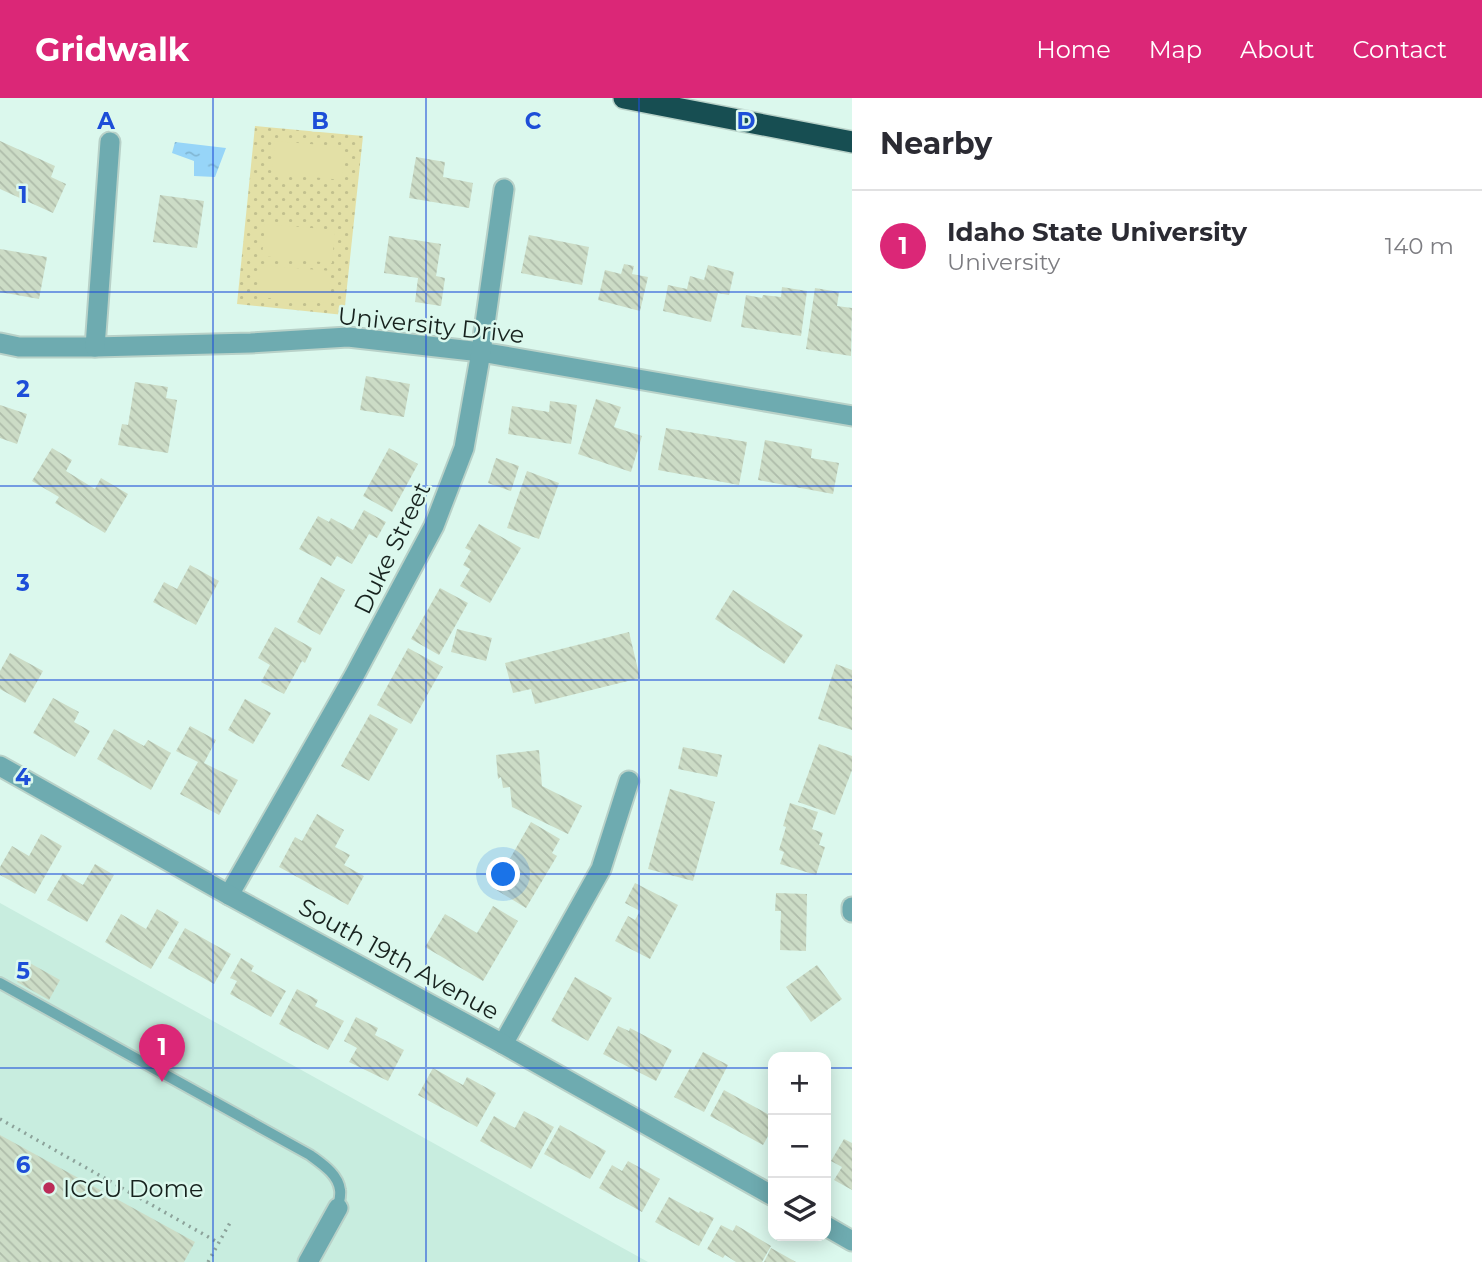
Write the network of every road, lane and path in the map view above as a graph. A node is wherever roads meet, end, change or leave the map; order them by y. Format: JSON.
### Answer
{"nodes":[{"id":1,"x":624,"y":98,"type":"edge"},
{"id":2,"x":110,"y":142,"type":"dead end"},
{"id":3,"x":852,"y":142,"type":"edge"},
{"id":4,"x":504,"y":189,"type":"dead end"},
{"id":5,"x":0,"y":343,"type":"edge"},
{"id":6,"x":95,"y":347,"type":"junction"},
{"id":7,"x":481,"y":352,"type":"junction"},
{"id":8,"x":852,"y":416,"type":"edge"},
{"id":9,"x":0,"y":766,"type":"edge"},
{"id":10,"x":629,"y":781,"type":"dead end"},
{"id":11,"x":229,"y":895,"type":"junction"},
{"id":12,"x":852,"y":906,"type":"edge"},
{"id":13,"x":852,"y":912,"type":"edge"},
{"id":14,"x":0,"y":983,"type":"edge"},
{"id":15,"x":503,"y":1044,"type":"junction"},
{"id":16,"x":0,"y":1119,"type":"edge"},
{"id":17,"x":768,"y":1193,"type":"edge"},
{"id":18,"x":338,"y":1208,"type":"joint"},
{"id":19,"x":231,"y":1221,"type":"dead end"},
{"id":20,"x":831,"y":1229,"type":"edge"},
{"id":21,"x":852,"y":1241,"type":"edge"},
{"id":22,"x":219,"y":1243,"type":"junction"},
{"id":23,"x":208,"y":1262,"type":"edge"},
{"id":24,"x":308,"y":1262,"type":"edge"}],
"edges":[{"from":1,"to":3,"type":"highway"},
{"from":2,"to":6,"type":"street"},
{"from":4,"to":7,"type":"street","name":"Duke Street"},
{"from":5,"to":6,"type":"street","name":"University Drive"},
{"from":6,"to":7,"type":"street","name":"University Drive"},
{"from":7,"to":8,"type":"street","name":"University Drive"},
{"from":7,"to":11,"type":"street","name":"Duke Street"},
{"from":9,"to":11,"type":"street","name":"South 19th Avenue"},
{"from":10,"to":15,"type":"street"},
{"from":11,"to":15,"type":"street","name":"South 19th Avenue"},
{"from":12,"to":13,"type":"street"},
{"from":14,"to":18,"type":"lane"},
{"from":15,"to":17,"type":"street","name":"South 19th Avenue"},
{"from":16,"to":22,"type":"path"},
{"from":18,"to":24,"type":"street"},
{"from":19,"to":22,"type":"path"},
{"from":20,"to":21,"type":"street"},
{"from":22,"to":23,"type":"path"}]}
